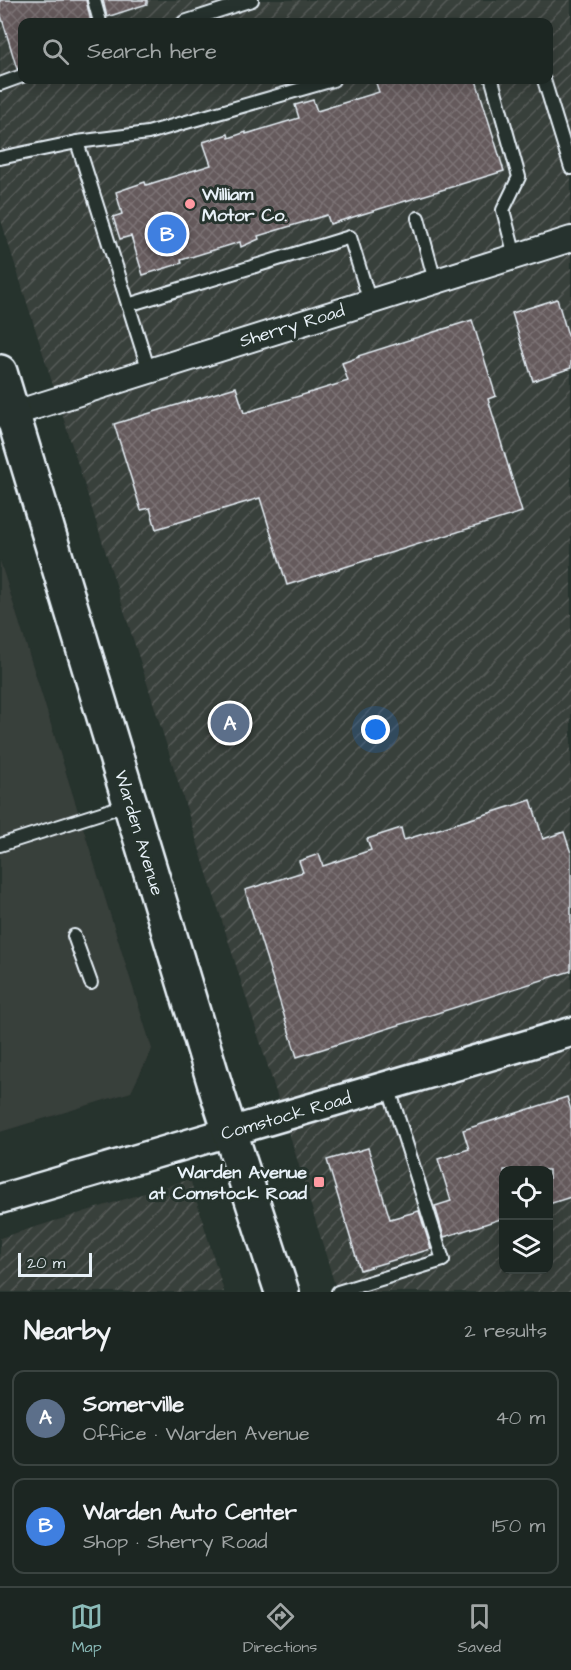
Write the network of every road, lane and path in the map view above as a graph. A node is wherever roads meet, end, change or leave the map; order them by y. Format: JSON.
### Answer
{"nodes":[{"id":1,"x":94,"y":0,"type":"edge"},
{"id":2,"x":252,"y":0,"type":"edge"},
{"id":3,"x":99,"y":18,"type":"edge"},
{"id":4,"x":196,"y":18,"type":"edge"},
{"id":5,"x":18,"y":77,"type":"edge"},
{"id":6,"x":0,"y":84,"type":"edge"},
{"id":7,"x":319,"y":84,"type":"edge"},
{"id":8,"x":493,"y":84,"type":"edge"},
{"id":9,"x":545,"y":84,"type":"edge"},
{"id":10,"x":76,"y":142,"type":"junction"},
{"id":11,"x":0,"y":158,"type":"edge"},
{"id":12,"x":571,"y":168,"type":"edge"},
{"id":13,"x":418,"y":218,"type":"dead end"},
{"id":14,"x":571,"y":239,"type":"edge"},
{"id":15,"x":515,"y":256,"type":"junction"},
{"id":16,"x":435,"y":281,"type":"junction"},
{"id":17,"x":370,"y":302,"type":"junction"},
{"id":18,"x":128,"y":305,"type":"junction"},
{"id":19,"x":149,"y":371,"type":"junction"},
{"id":20,"x":0,"y":372,"type":"edge"},
{"id":21,"x":6,"y":417,"type":"edge"},
{"id":22,"x":130,"y":804,"type":"junction"},
{"id":23,"x":0,"y":845,"type":"edge"},
{"id":24,"x":74,"y":936,"type":"dead end"},
{"id":25,"x":91,"y":983,"type":"dead end"},
{"id":26,"x":571,"y":1032,"type":"edge"},
{"id":27,"x":388,"y":1086,"type":"junction"},
{"id":28,"x":230,"y":1132,"type":"junction"},
{"id":29,"x":0,"y":1199,"type":"edge"},
{"id":30,"x":282,"y":1292,"type":"edge"},
{"id":31,"x":338,"y":1292,"type":"edge"}],
"edges":[{"from":1,"to":3,"type":"lane"},
{"from":2,"to":4,"type":"lane"},
{"from":5,"to":6,"type":"lane"},
{"from":7,"to":10,"type":"lane"},
{"from":8,"to":15,"type":"lane"},
{"from":9,"to":12,"type":"lane"},
{"from":10,"to":11,"type":"lane"},
{"from":10,"to":18,"type":"lane"},
{"from":13,"to":16,"type":"lane"},
{"from":14,"to":15,"type":"street","name":"Sherry Road"},
{"from":15,"to":16,"type":"street","name":"Sherry Road"},
{"from":16,"to":17,"type":"street","name":"Sherry Road"},
{"from":17,"to":18,"type":"lane"},
{"from":17,"to":19,"type":"street","name":"Sherry Road"},
{"from":18,"to":19,"type":"lane"},
{"from":19,"to":21,"type":"street","name":"Sherry Road"},
{"from":20,"to":21,"type":"main road","name":"Warden Avenue"},
{"from":21,"to":22,"type":"main road","name":"Warden Avenue"},
{"from":22,"to":23,"type":"lane"},
{"from":22,"to":28,"type":"main road","name":"Warden Avenue"},
{"from":24,"to":25,"type":"lane"},
{"from":26,"to":27,"type":"street","name":"Comstock Road"},
{"from":27,"to":28,"type":"street","name":"Comstock Road"},
{"from":27,"to":31,"type":"lane"},
{"from":28,"to":29,"type":"street","name":"Comstock Road"},
{"from":28,"to":30,"type":"main road","name":"Warden Avenue"}]}
